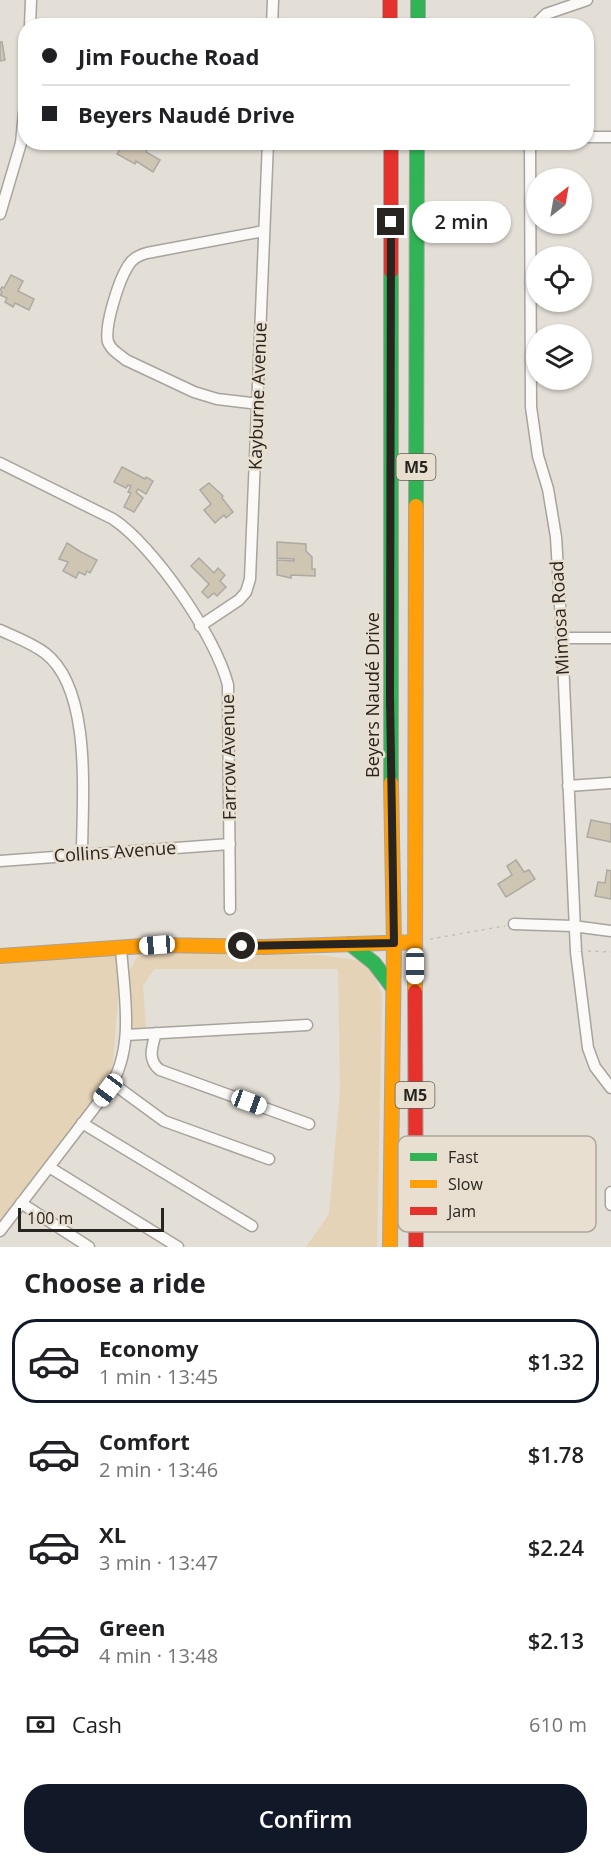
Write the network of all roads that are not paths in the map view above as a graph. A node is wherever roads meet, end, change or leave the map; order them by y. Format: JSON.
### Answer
{"nodes":[{"id":1,"x":31,"y":0,"type":"edge"},
{"id":2,"x":273,"y":0,"type":"edge"},
{"id":3,"x":390,"y":0,"type":"edge"},
{"id":4,"x":418,"y":0,"type":"edge"},
{"id":5,"x":585,"y":1,"type":"edge"},
{"id":6,"x":30,"y":18,"type":"edge"},
{"id":7,"x":272,"y":18,"type":"edge"},
{"id":8,"x":390,"y":18,"type":"edge"},
{"id":9,"x":418,"y":18,"type":"edge"},
{"id":10,"x":542,"y":18,"type":"edge"},
{"id":11,"x":594,"y":137,"type":"edge"},
{"id":12,"x":611,"y":137,"type":"edge"},
{"id":13,"x":19,"y":150,"type":"edge"},
{"id":14,"x":268,"y":150,"type":"edge"},
{"id":15,"x":391,"y":150,"type":"edge"},
{"id":16,"x":417,"y":150,"type":"edge"},
{"id":17,"x":530,"y":150,"type":"edge"},
{"id":18,"x":0,"y":214,"type":"edge"},
{"id":19,"x":264,"y":231,"type":"junction"},
{"id":20,"x":259,"y":404,"type":"junction"},
{"id":21,"x":0,"y":464,"type":"edge"},
{"id":22,"x":200,"y":626,"type":"junction"},
{"id":23,"x":0,"y":630,"type":"edge"},
{"id":24,"x":562,"y":638,"type":"junction"},
{"id":25,"x":611,"y":638,"type":"edge"},
{"id":26,"x":611,"y":783,"type":"edge"},
{"id":27,"x":568,"y":786,"type":"junction"},
{"id":28,"x":230,"y":844,"type":"junction"},
{"id":29,"x":82,"y":855,"type":"junction"},
{"id":30,"x":0,"y":861,"type":"edge"},
{"id":31,"x":230,"y":909,"type":"dead end"},
{"id":32,"x":514,"y":924,"type":"road end"},
{"id":33,"x":573,"y":926,"type":"junction"},
{"id":34,"x":611,"y":931,"type":"edge"},
{"id":35,"x":415,"y":942,"type":"junction"},
{"id":36,"x":394,"y":943,"type":"junction"},
{"id":37,"x":350,"y":944,"type":"junction"},
{"id":38,"x":121,"y":948,"type":"junction"},
{"id":39,"x":0,"y":956,"type":"edge"},
{"id":40,"x":393,"y":988,"type":"junction"},
{"id":41,"x":307,"y":1025,"type":"dead end"},
{"id":42,"x":156,"y":1033,"type":"junction"},
{"id":43,"x":126,"y":1035,"type":"junction"},
{"id":44,"x":112,"y":1083,"type":"junction"},
{"id":45,"x":611,"y":1088,"type":"edge"},
{"id":46,"x":82,"y":1123,"type":"junction"},
{"id":47,"x":309,"y":1124,"type":"dead end"},
{"id":48,"x":416,"y":1136,"type":"edge"},
{"id":49,"x":269,"y":1159,"type":"dead end"},
{"id":50,"x":49,"y":1167,"type":"junction"},
{"id":51,"x":611,"y":1192,"type":"edge"},
{"id":52,"x":21,"y":1203,"type":"junction"},
{"id":53,"x":611,"y":1205,"type":"edge"},
{"id":54,"x":252,"y":1226,"type":"dead end"},
{"id":55,"x":0,"y":1232,"type":"edge"},
{"id":56,"x":416,"y":1232,"type":"edge"},
{"id":57,"x":89,"y":1247,"type":"edge"},
{"id":58,"x":178,"y":1247,"type":"edge"},
{"id":59,"x":390,"y":1247,"type":"edge"},
{"id":60,"x":416,"y":1247,"type":"edge"}],
"edges":[{"from":1,"to":6,"type":"street"},
{"from":2,"to":7,"type":"street"},
{"from":3,"to":8,"type":"main road"},
{"from":4,"to":9,"type":"main road"},
{"from":5,"to":10,"type":"street"},
{"from":11,"to":12,"type":"street"},
{"from":13,"to":18,"type":"street"},
{"from":14,"to":19,"type":"street","name":"Kayburne Avenue"},
{"from":15,"to":36,"type":"main road","name":"Beyers Naudé Drive","number":"M5"},
{"from":16,"to":35,"type":"main road","number":"M5"},
{"from":17,"to":24,"type":"street","name":"Mimosa Road"},
{"from":19,"to":20,"type":"street","name":"Kayburne Avenue"},
{"from":19,"to":20,"type":"street"},
{"from":20,"to":22,"type":"street","name":"Kayburne Avenue"},
{"from":21,"to":22,"type":"street","name":"Farrow Avenue"},
{"from":22,"to":28,"type":"street","name":"Farrow Avenue"},
{"from":23,"to":29,"type":"street"},
{"from":24,"to":25,"type":"street"},
{"from":24,"to":27,"type":"street","name":"Mimosa Road"},
{"from":26,"to":27,"type":"street"},
{"from":27,"to":33,"type":"street","name":"Mimosa Road"},
{"from":28,"to":29,"type":"street","name":"Collins Avenue"},
{"from":28,"to":31,"type":"street","name":"Farrow Avenue"},
{"from":29,"to":30,"type":"street","name":"Collins Avenue"},
{"from":32,"to":33,"type":"street"},
{"from":33,"to":34,"type":"street"},
{"from":33,"to":45,"type":"street","name":"Mimosa Road"},
{"from":35,"to":36,"type":"main road"},
{"from":35,"to":48,"type":"main road","number":"M5"},
{"from":36,"to":37,"type":"main road"},
{"from":36,"to":40,"type":"main road","name":"Beyers Naudé Drive","number":"M5"},
{"from":37,"to":38,"type":"main road"},
{"from":37,"to":40,"type":"main road"},
{"from":38,"to":39,"type":"main road"},
{"from":38,"to":43,"type":"street"},
{"from":40,"to":59,"type":"main road","name":"Beyers Naudé Drive","number":"M5"},
{"from":41,"to":42,"type":"street"},
{"from":42,"to":43,"type":"street"},
{"from":42,"to":47,"type":"street"},
{"from":43,"to":44,"type":"street"},
{"from":44,"to":46,"type":"street"},
{"from":44,"to":49,"type":"street"},
{"from":46,"to":50,"type":"street"},
{"from":46,"to":54,"type":"street"},
{"from":50,"to":52,"type":"street"},
{"from":50,"to":58,"type":"street"},
{"from":51,"to":53,"type":"street"},
{"from":52,"to":55,"type":"street"},
{"from":52,"to":57,"type":"street"},
{"from":56,"to":60,"type":"main road","number":"M5"}]}
